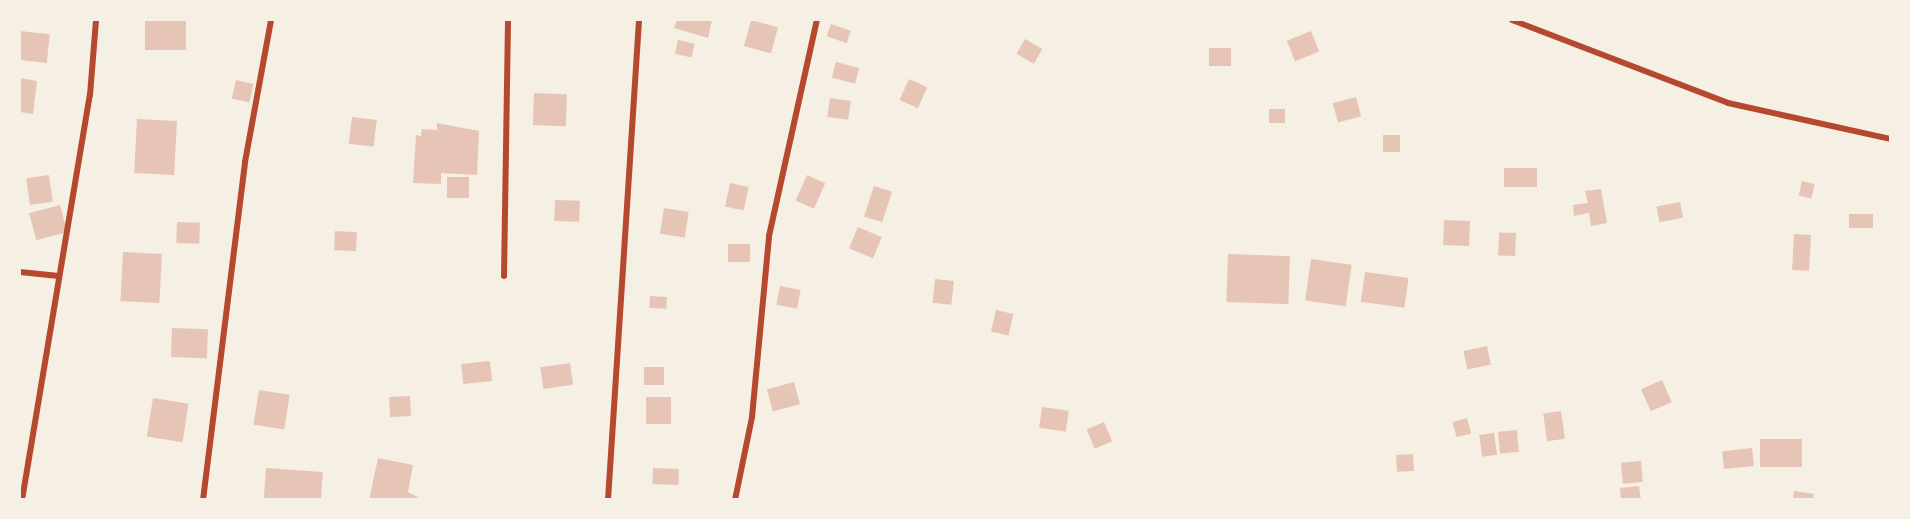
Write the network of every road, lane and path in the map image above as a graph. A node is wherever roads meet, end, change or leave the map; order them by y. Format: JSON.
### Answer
{"nodes":[{"id":1,"x":96,"y":20,"type":"edge"},
{"id":2,"x":271,"y":20,"type":"edge"},
{"id":3,"x":508,"y":20,"type":"edge"},
{"id":4,"x":639,"y":20,"type":"edge"},
{"id":5,"x":817,"y":20,"type":"edge"},
{"id":6,"x":1512,"y":20,"type":"edge"},
{"id":7,"x":1890,"y":139,"type":"edge"},
{"id":8,"x":20,"y":272,"type":"edge"},
{"id":9,"x":58,"y":276,"type":"junction"},
{"id":10,"x":504,"y":276,"type":"dead end"},
{"id":11,"x":22,"y":500,"type":"edge"},
{"id":12,"x":202,"y":500,"type":"edge"},
{"id":13,"x":608,"y":500,"type":"edge"},
{"id":14,"x":735,"y":500,"type":"edge"}],
"edges":[{"from":1,"to":9,"type":"street"},
{"from":2,"to":12,"type":"street"},
{"from":3,"to":10,"type":"street"},
{"from":4,"to":13,"type":"street"},
{"from":5,"to":14,"type":"street"},
{"from":6,"to":7,"type":"street"},
{"from":8,"to":9,"type":"street"},
{"from":9,"to":11,"type":"street"}]}
